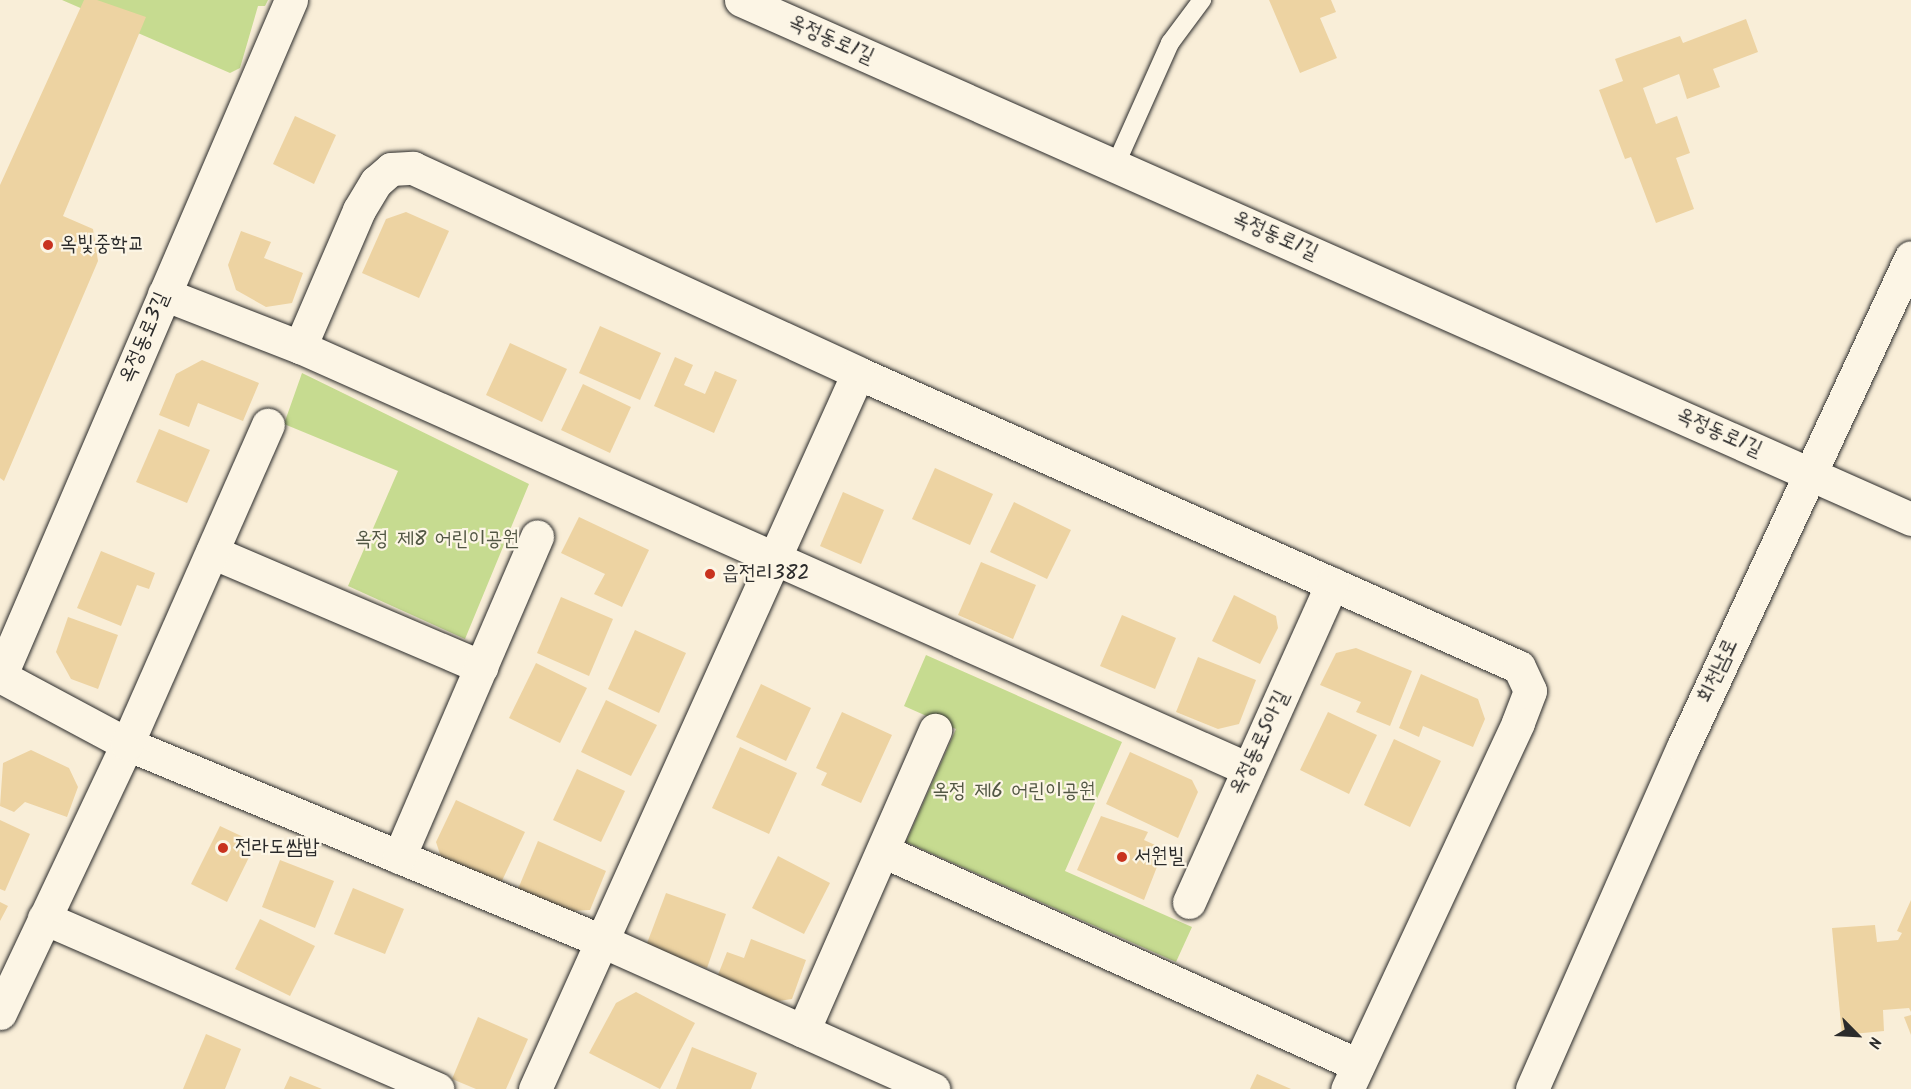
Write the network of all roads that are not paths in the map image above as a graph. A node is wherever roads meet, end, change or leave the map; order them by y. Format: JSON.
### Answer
{"nodes":[{"id":1,"x":291,"y":0,"type":"edge"},
{"id":2,"x":741,"y":0,"type":"edge"},
{"id":3,"x":1202,"y":0,"type":"edge"},
{"id":4,"x":1115,"y":166,"type":"junction"},
{"id":5,"x":1911,"y":257,"type":"edge"},
{"id":6,"x":164,"y":294,"type":"junction"},
{"id":7,"x":300,"y":347,"type":"junction"},
{"id":8,"x":858,"y":373,"type":"junction"},
{"id":9,"x":268,"y":425,"type":"dead end"},
{"id":10,"x":1809,"y":473,"type":"junction"},
{"id":11,"x":1911,"y":519,"type":"edge"},
{"id":12,"x":537,"y":536,"type":"dead end"},
{"id":13,"x":212,"y":552,"type":"junction"},
{"id":14,"x":774,"y":558,"type":"junction"},
{"id":15,"x":1332,"y":584,"type":"junction"},
{"id":16,"x":481,"y":667,"type":"junction"},
{"id":17,"x":0,"y":676,"type":"edge"},
{"id":18,"x":935,"y":730,"type":"dead end"},
{"id":19,"x":127,"y":744,"type":"junction"},
{"id":20,"x":1248,"y":769,"type":"junction"},
{"id":21,"x":883,"y":851,"type":"junction"},
{"id":22,"x":399,"y":857,"type":"junction"},
{"id":23,"x":1189,"y":902,"type":"dead end"},
{"id":24,"x":44,"y":918,"type":"junction"},
{"id":25,"x":602,"y":941,"type":"junction"},
{"id":26,"x":0,"y":1013,"type":"edge"},
{"id":27,"x":803,"y":1031,"type":"junction"},
{"id":28,"x":1353,"y":1077,"type":"edge"},
{"id":29,"x":376,"y":1078,"type":"edge"},
{"id":30,"x":437,"y":1089,"type":"edge"},
{"id":31,"x":535,"y":1089,"type":"edge"},
{"id":32,"x":933,"y":1089,"type":"edge"},
{"id":33,"x":1532,"y":1089,"type":"edge"}],
"edges":[{"from":1,"to":6,"type":"street","name":"옥정동로3길"},
{"from":2,"to":4,"type":"street","name":"옥정동로1길"},
{"from":3,"to":4,"type":"lane"},
{"from":4,"to":10,"type":"street","name":"옥정동로1길"},
{"from":5,"to":10,"type":"street","name":"회천남로"},
{"from":6,"to":7,"type":"street"},
{"from":6,"to":17,"type":"street","name":"옥정동로3길"},
{"from":7,"to":8,"type":"street"},
{"from":7,"to":14,"type":"street"},
{"from":8,"to":14,"type":"street"},
{"from":8,"to":15,"type":"street"},
{"from":9,"to":13,"type":"street"},
{"from":10,"to":11,"type":"street","name":"옥정동로1길"},
{"from":10,"to":33,"type":"street","name":"회천남로"},
{"from":12,"to":16,"type":"street"},
{"from":13,"to":16,"type":"street"},
{"from":13,"to":19,"type":"street"},
{"from":14,"to":20,"type":"street"},
{"from":14,"to":25,"type":"street"},
{"from":15,"to":20,"type":"street","name":"옥정동로5아길"},
{"from":15,"to":28,"type":"street"},
{"from":16,"to":22,"type":"street"},
{"from":17,"to":19,"type":"street"},
{"from":18,"to":21,"type":"street"},
{"from":19,"to":22,"type":"street"},
{"from":19,"to":24,"type":"street"},
{"from":20,"to":23,"type":"street","name":"옥정동로5아길"},
{"from":21,"to":27,"type":"street"},
{"from":21,"to":28,"type":"street"},
{"from":22,"to":25,"type":"street"},
{"from":24,"to":26,"type":"street"},
{"from":24,"to":29,"type":"street"},
{"from":25,"to":27,"type":"street"},
{"from":25,"to":31,"type":"street"},
{"from":27,"to":32,"type":"street"},
{"from":29,"to":30,"type":"street"}]}
